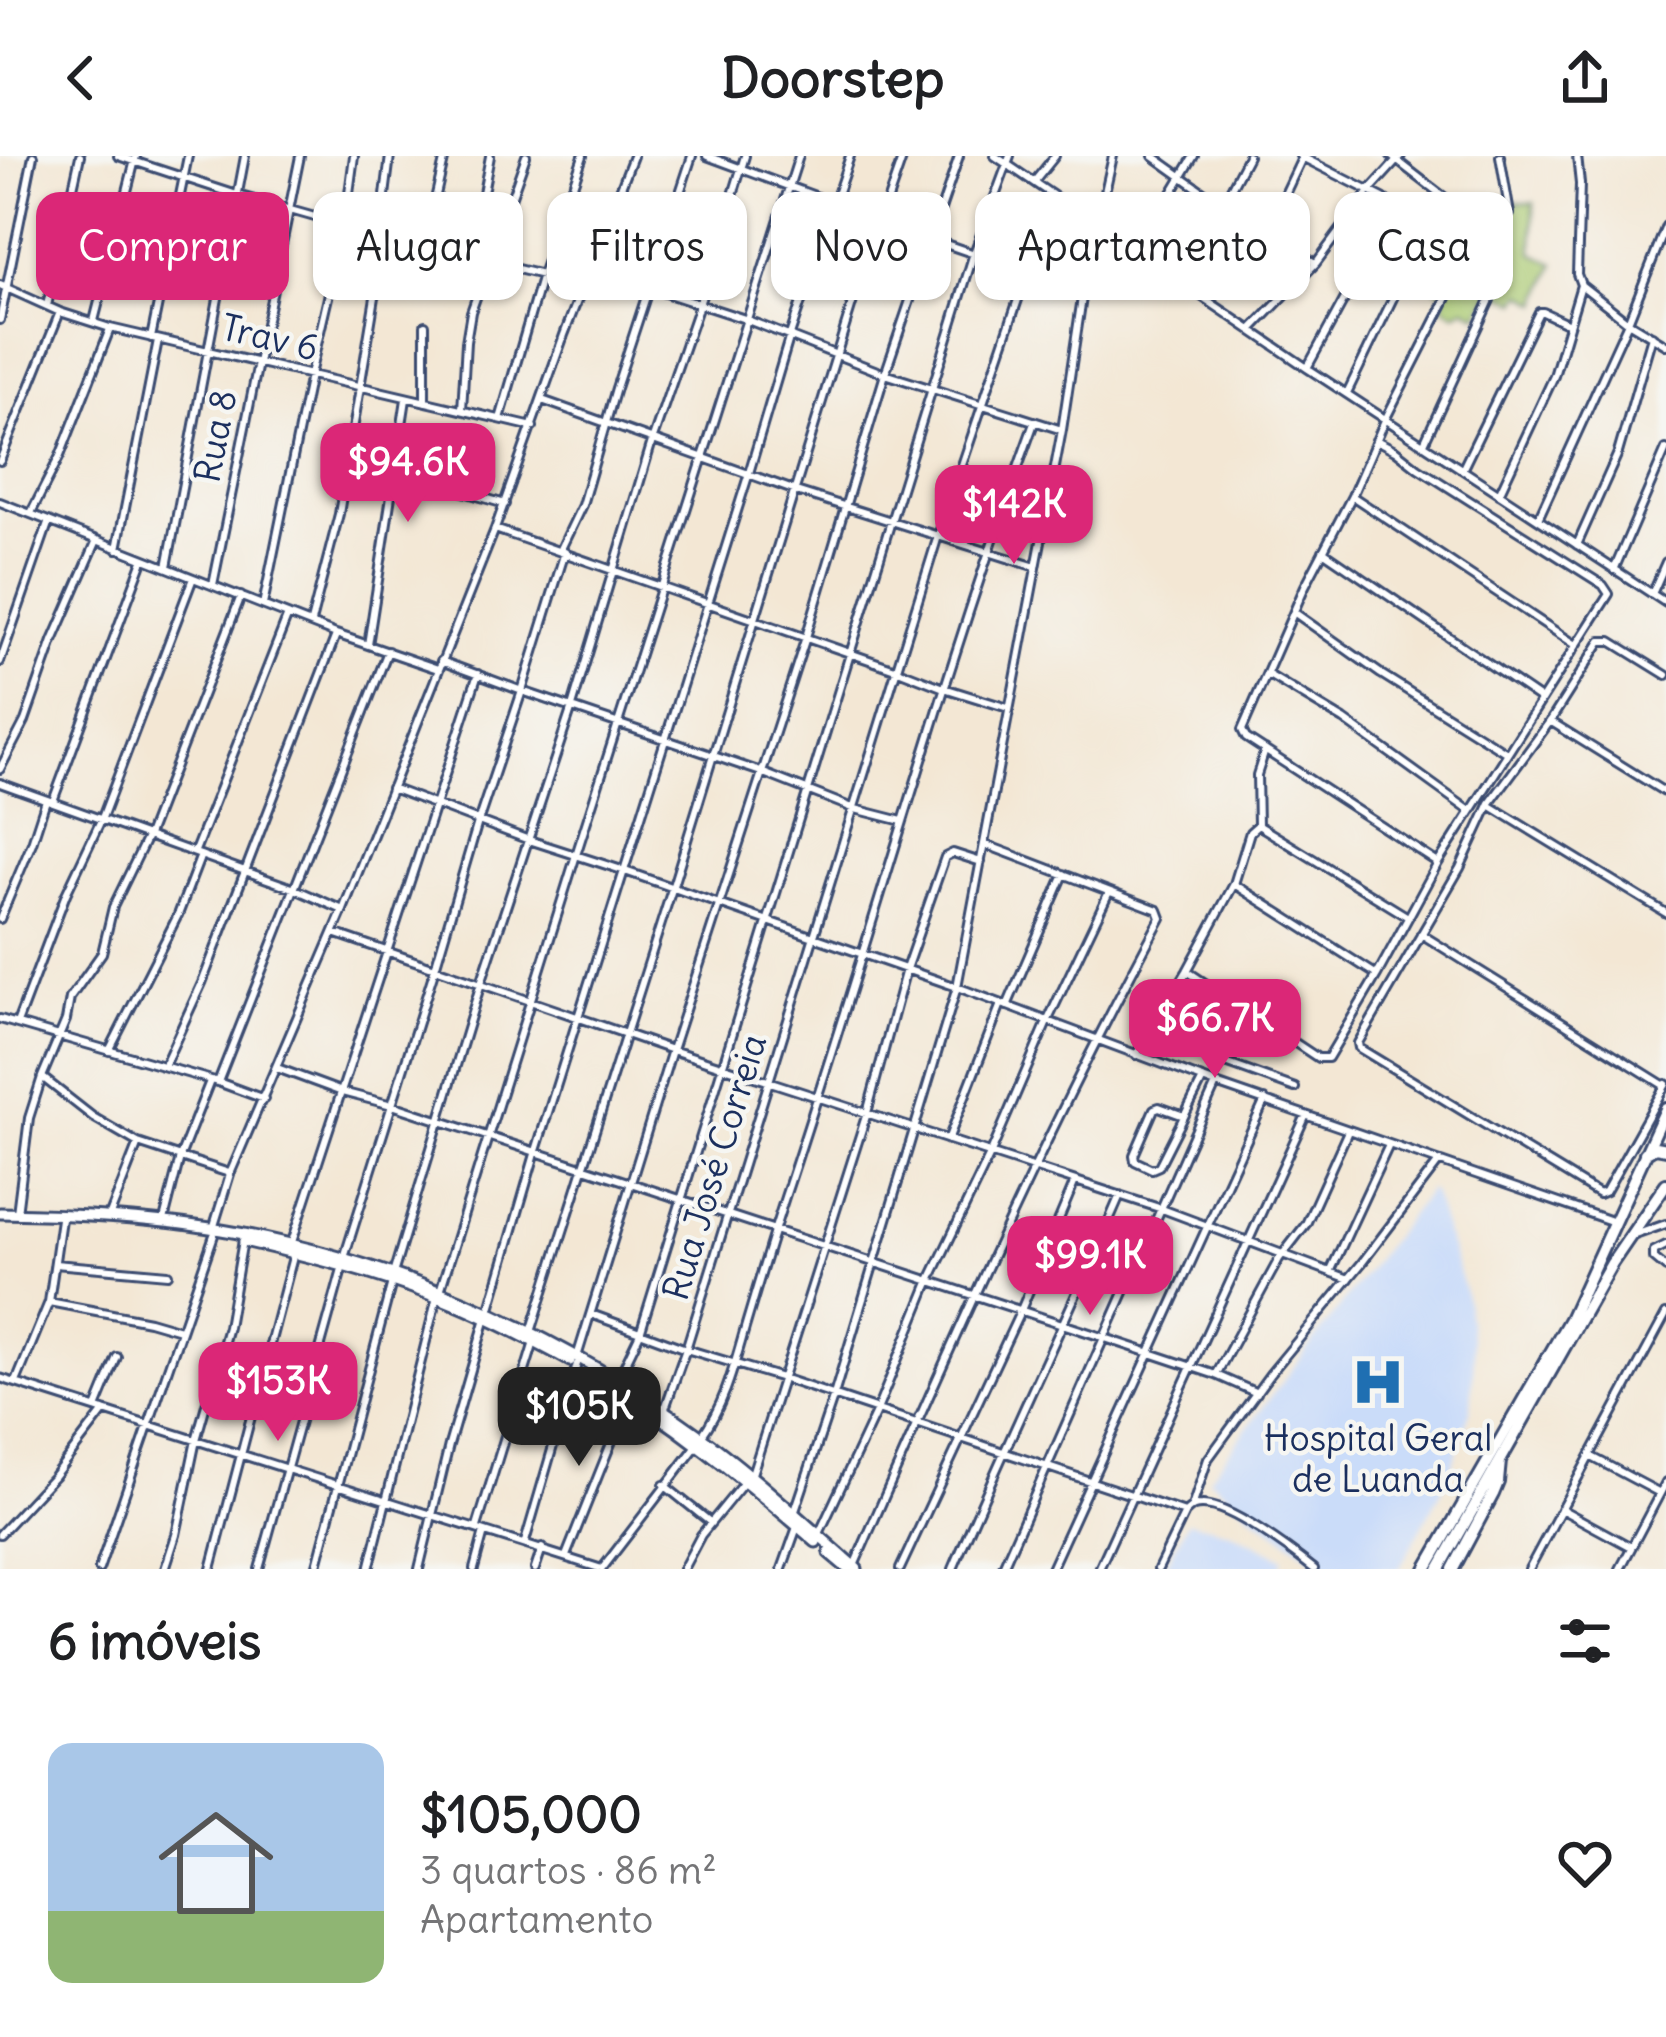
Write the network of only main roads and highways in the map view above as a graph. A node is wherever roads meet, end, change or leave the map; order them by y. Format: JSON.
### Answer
{"nodes":[{"id":1,"x":1666,"y":1112,"type":"edge"},
{"id":2,"x":1666,"y":1149,"type":"edge"},
{"id":3,"x":1643,"y":1156,"type":"junction"},
{"id":4,"x":1666,"y":1184,"type":"edge"},
{"id":5,"x":0,"y":1215,"type":"edge"},
{"id":6,"x":214,"y":1232,"type":"junction"},
{"id":7,"x":292,"y":1249,"type":"junction"},
{"id":8,"x":577,"y":1361,"type":"junction"},
{"id":9,"x":699,"y":1440,"type":"junction"},
{"id":10,"x":1500,"y":1457,"type":"junction"},
{"id":11,"x":796,"y":1520,"type":"junction"},
{"id":12,"x":853,"y":1568,"type":"edge"},
{"id":13,"x":1426,"y":1569,"type":"edge"},
{"id":14,"x":1439,"y":1569,"type":"edge"},
{"id":15,"x":1453,"y":1569,"type":"edge"}],
"edges":[{"from":1,"to":3,"type":"highway"},
{"from":2,"to":3,"type":"highway"},
{"from":3,"to":13,"type":"highway"},
{"from":4,"to":10,"type":"highway"},
{"from":5,"to":6,"type":"main road"},
{"from":5,"to":6,"type":"main road"},
{"from":6,"to":7,"type":"main road"},
{"from":6,"to":7,"type":"main road"},
{"from":7,"to":8,"type":"main road"},
{"from":8,"to":9,"type":"main road"},
{"from":8,"to":9,"type":"main road"},
{"from":9,"to":11,"type":"main road"},
{"from":10,"to":14,"type":"highway"},
{"from":10,"to":15,"type":"highway"},
{"from":11,"to":12,"type":"main road"},
{"from":11,"to":12,"type":"main road"}]}
